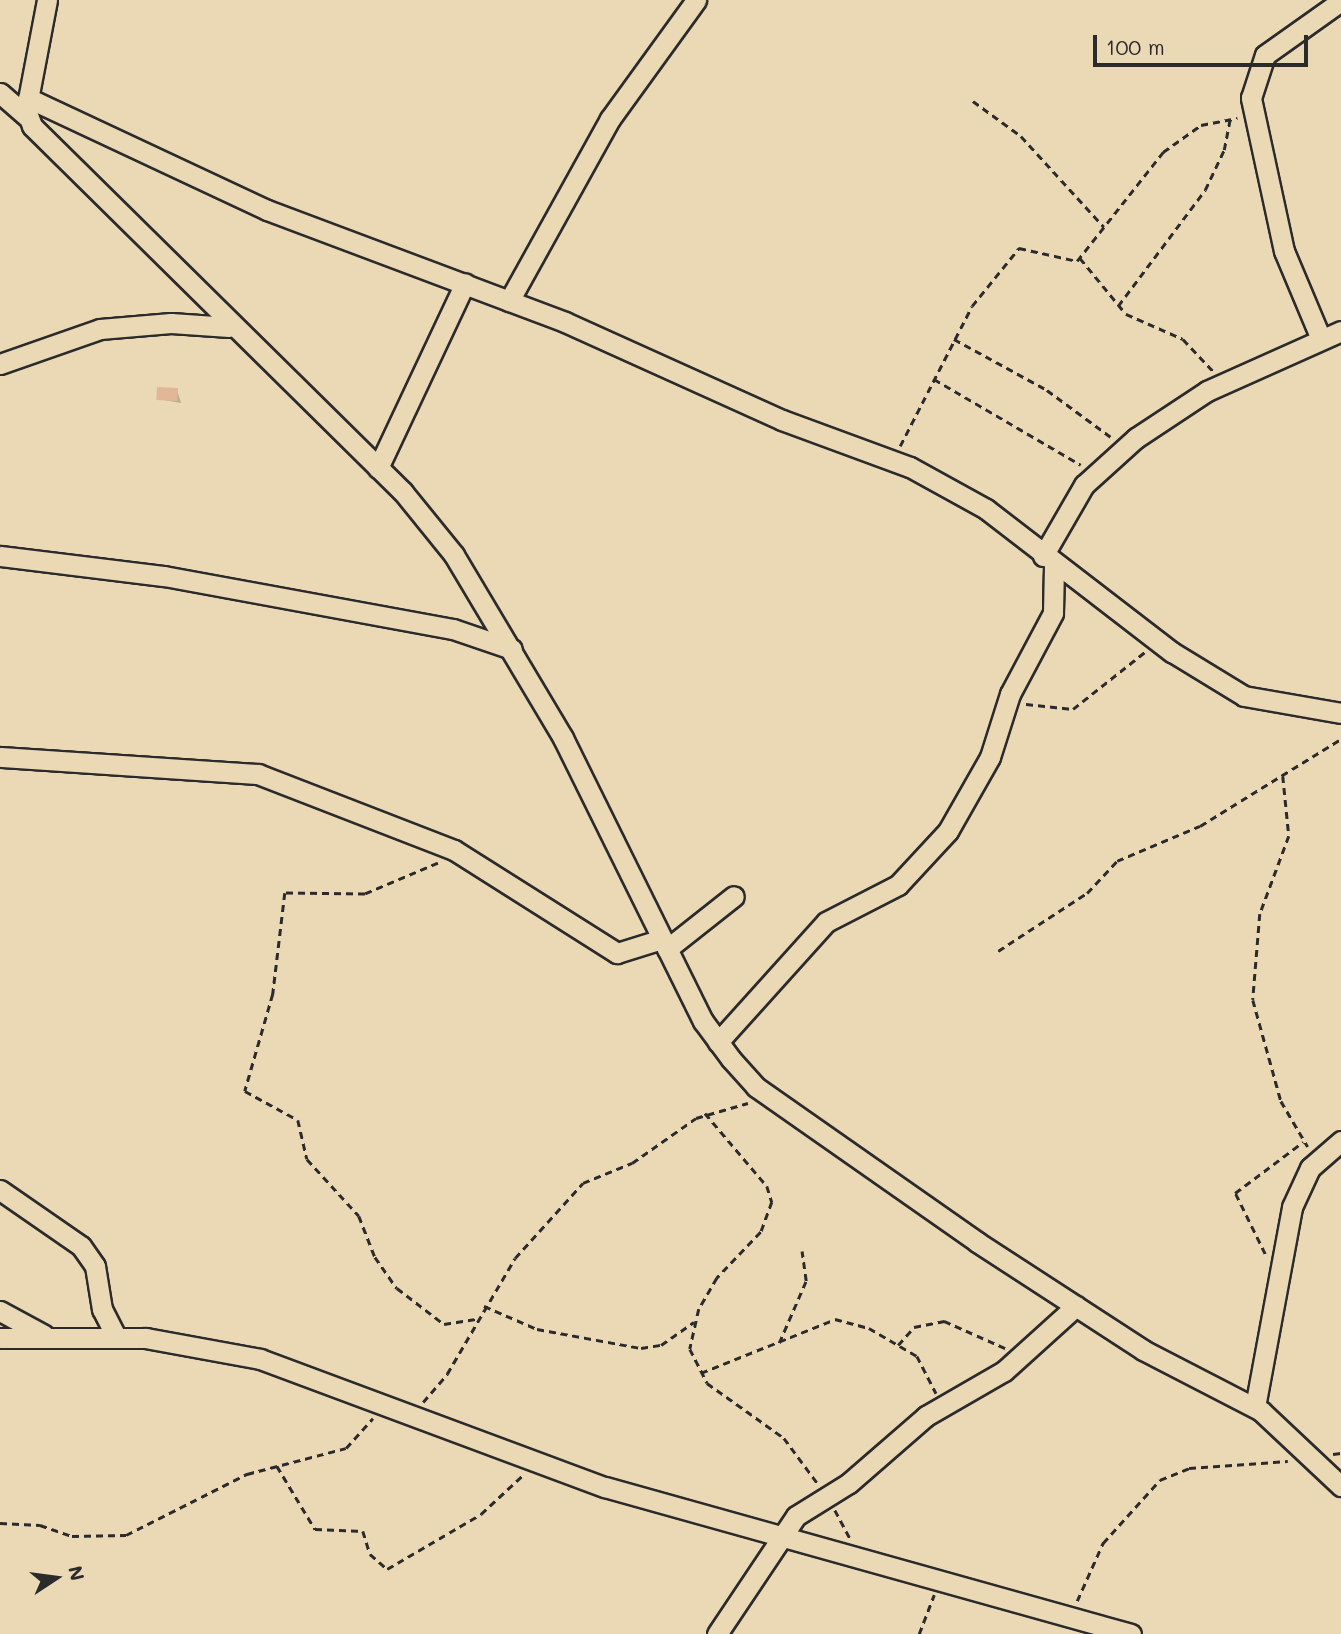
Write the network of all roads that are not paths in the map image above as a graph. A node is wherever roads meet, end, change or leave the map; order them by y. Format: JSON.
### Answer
{"nodes":[{"id":1,"x":47,"y":0,"type":"edge"},
{"id":2,"x":696,"y":0,"type":"edge"},
{"id":3,"x":1341,"y":1,"type":"edge"},
{"id":4,"x":0,"y":93,"type":"edge"},
{"id":5,"x":27,"y":107,"type":"junction"},
{"id":6,"x":465,"y":283,"type":"junction"},
{"id":7,"x":509,"y":301,"type":"junction"},
{"id":8,"x":229,"y":327,"type":"junction"},
{"id":9,"x":1341,"y":331,"type":"edge"},
{"id":10,"x":1321,"y":339,"type":"junction"},
{"id":11,"x":0,"y":364,"type":"edge"},
{"id":12,"x":378,"y":468,"type":"junction"},
{"id":13,"x":0,"y":556,"type":"edge"},
{"id":14,"x":1049,"y":560,"type":"junction"},
{"id":15,"x":512,"y":649,"type":"junction"},
{"id":16,"x":1341,"y":713,"type":"edge"},
{"id":17,"x":0,"y":757,"type":"edge"},
{"id":18,"x":734,"y":896,"type":"dead end"},
{"id":19,"x":664,"y":944,"type":"junction"},
{"id":20,"x":718,"y":1042,"type":"junction"},
{"id":21,"x":1341,"y":1141,"type":"edge"},
{"id":22,"x":0,"y":1190,"type":"edge"},
{"id":23,"x":1076,"y":1306,"type":"junction"},
{"id":24,"x":0,"y":1311,"type":"edge"},
{"id":25,"x":44,"y":1335,"type":"junction"},
{"id":26,"x":116,"y":1336,"type":"junction"},
{"id":27,"x":0,"y":1338,"type":"edge"},
{"id":28,"x":1255,"y":1407,"type":"junction"},
{"id":29,"x":1341,"y":1486,"type":"edge"},
{"id":30,"x":777,"y":1536,"type":"junction"},
{"id":31,"x":718,"y":1634,"type":"edge"},
{"id":32,"x":1131,"y":1634,"type":"edge"}],
"edges":[{"from":1,"to":5,"type":"street"},
{"from":2,"to":7,"type":"street"},
{"from":3,"to":10,"type":"street"},
{"from":4,"to":5,"type":"street"},
{"from":5,"to":6,"type":"street"},
{"from":5,"to":8,"type":"street"},
{"from":6,"to":7,"type":"street"},
{"from":6,"to":12,"type":"street"},
{"from":7,"to":14,"type":"street"},
{"from":8,"to":11,"type":"street"},
{"from":8,"to":12,"type":"street"},
{"from":9,"to":10,"type":"street"},
{"from":10,"to":14,"type":"street"},
{"from":12,"to":15,"type":"street"},
{"from":13,"to":15,"type":"street"},
{"from":14,"to":16,"type":"street"},
{"from":14,"to":20,"type":"street"},
{"from":15,"to":19,"type":"street"},
{"from":17,"to":19,"type":"street"},
{"from":18,"to":19,"type":"street"},
{"from":19,"to":20,"type":"street"},
{"from":20,"to":23,"type":"street"},
{"from":21,"to":28,"type":"street"},
{"from":22,"to":26,"type":"street"},
{"from":23,"to":28,"type":"street"},
{"from":23,"to":30,"type":"street"},
{"from":24,"to":25,"type":"street"},
{"from":25,"to":26,"type":"street"},
{"from":25,"to":27,"type":"street"},
{"from":26,"to":30,"type":"street"},
{"from":28,"to":29,"type":"street"},
{"from":30,"to":31,"type":"street"},
{"from":30,"to":32,"type":"street"}]}
